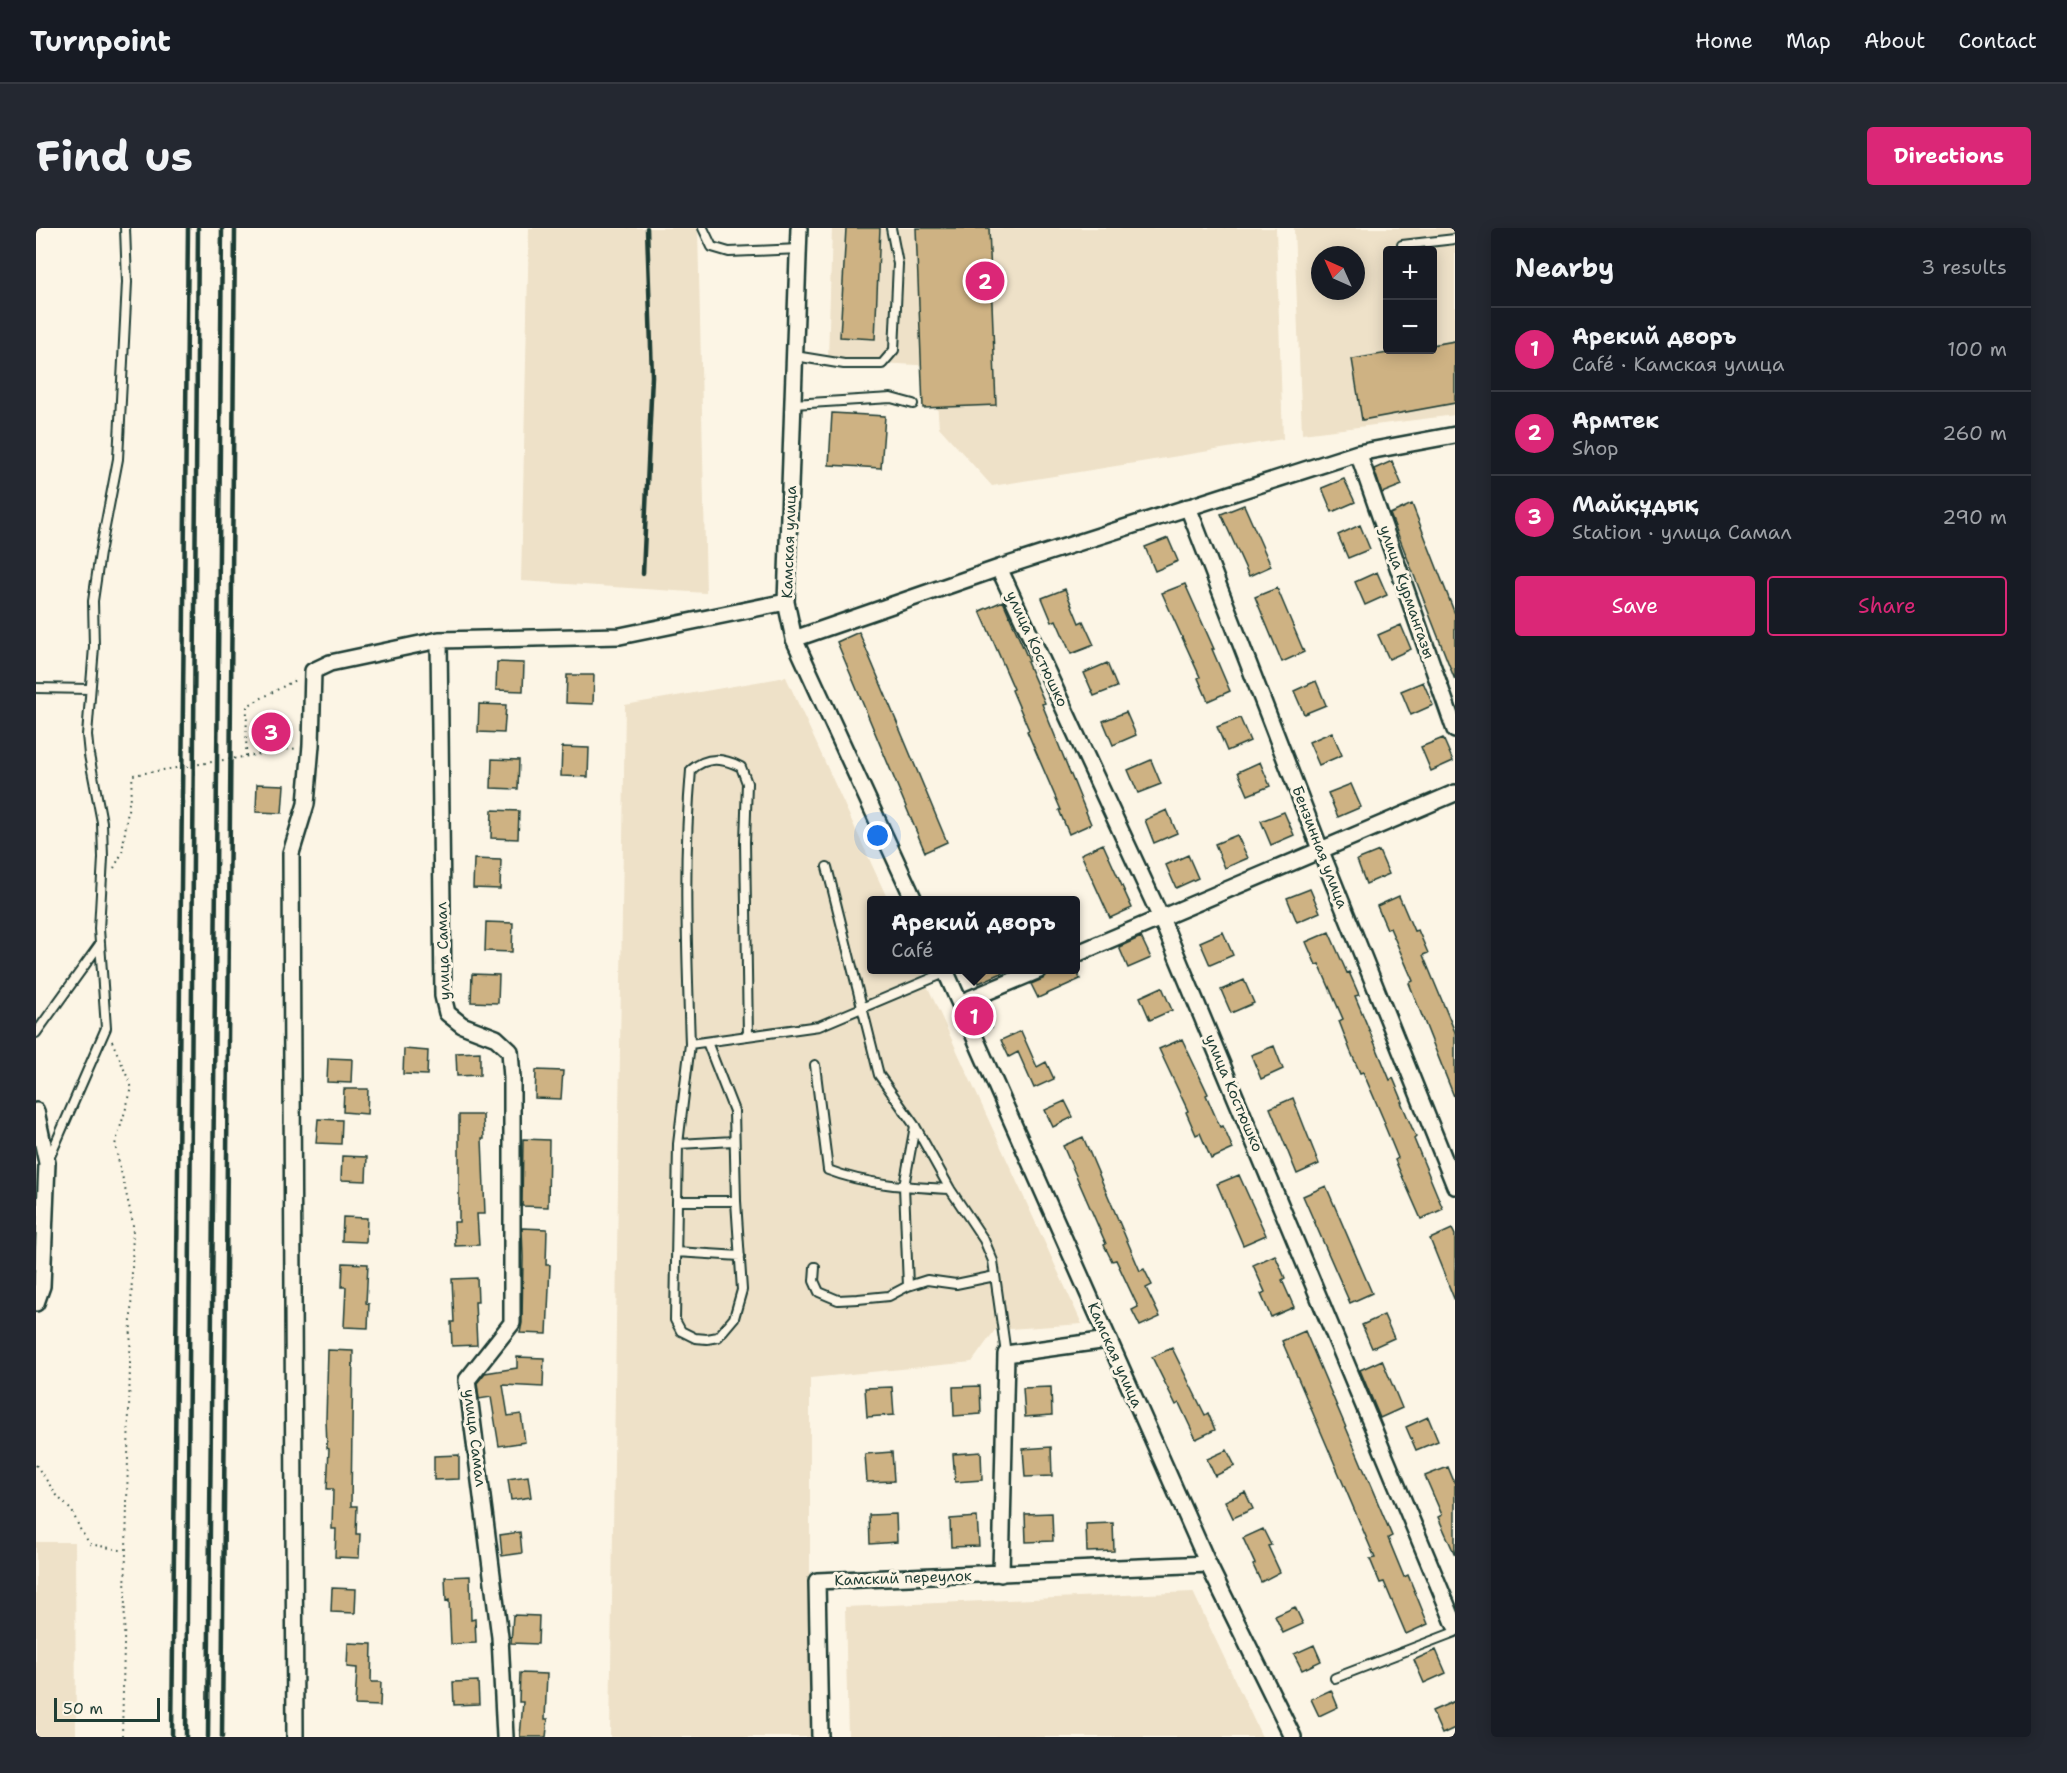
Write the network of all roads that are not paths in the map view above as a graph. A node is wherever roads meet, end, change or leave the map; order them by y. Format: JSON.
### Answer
{"nodes":[{"id":1,"x":125,"y":228,"type":"edge"},
{"id":2,"x":703,"y":228,"type":"edge"},
{"id":3,"x":799,"y":228,"type":"edge"},
{"id":4,"x":891,"y":228,"type":"edge"},
{"id":5,"x":1455,"y":239,"type":"edge"},
{"id":6,"x":1402,"y":245,"type":"dead end"},
{"id":7,"x":798,"y":249,"type":"junction"},
{"id":8,"x":795,"y":356,"type":"junction"},
{"id":9,"x":793,"y":404,"type":"junction"},
{"id":10,"x":913,"y":404,"type":"dead end"},
{"id":11,"x":1455,"y":435,"type":"edge"},
{"id":12,"x":1358,"y":453,"type":"junction"},
{"id":13,"x":1188,"y":507,"type":"junction"},
{"id":14,"x":999,"y":568,"type":"junction"},
{"id":15,"x":786,"y":602,"type":"junction"},
{"id":16,"x":794,"y":639,"type":"junction"},
{"id":17,"x":439,"y":640,"type":"junction"},
{"id":18,"x":36,"y":688,"type":"edge"},
{"id":19,"x":90,"y":689,"type":"junction"},
{"id":20,"x":1455,"y":730,"type":"edge"},
{"id":21,"x":1455,"y":793,"type":"edge"},
{"id":22,"x":1320,"y":849,"type":"junction"},
{"id":23,"x":827,"y":867,"type":"dead end"},
{"id":24,"x":912,"y":896,"type":"edge"},
{"id":25,"x":1161,"y":918,"type":"junction"},
{"id":26,"x":100,"y":944,"type":"junction"},
{"id":27,"x":1080,"y":952,"type":"edge"},
{"id":28,"x":939,"y":974,"type":"edge"},
{"id":29,"x":947,"y":974,"type":"edge"},
{"id":30,"x":1027,"y":974,"type":"edge"},
{"id":31,"x":960,"y":1003,"type":"junction"},
{"id":32,"x":862,"y":1008,"type":"junction"},
{"id":33,"x":36,"y":1033,"type":"edge"},
{"id":34,"x":748,"y":1036,"type":"junction"},
{"id":35,"x":707,"y":1042,"type":"junction"},
{"id":36,"x":690,"y":1044,"type":"junction"},
{"id":37,"x":815,"y":1065,"type":"dead end"},
{"id":38,"x":36,"y":1111,"type":"edge"},
{"id":39,"x":915,"y":1126,"type":"junction"},
{"id":40,"x":734,"y":1141,"type":"junction"},
{"id":41,"x":678,"y":1144,"type":"junction"},
{"id":42,"x":47,"y":1163,"type":"junction"},
{"id":43,"x":904,"y":1186,"type":"junction"},
{"id":44,"x":1455,"y":1186,"type":"edge"},
{"id":45,"x":950,"y":1189,"type":"junction"},
{"id":46,"x":677,"y":1201,"type":"junction"},
{"id":47,"x":736,"y":1202,"type":"junction"},
{"id":48,"x":676,"y":1252,"type":"junction"},
{"id":49,"x":740,"y":1256,"type":"junction"},
{"id":50,"x":815,"y":1268,"type":"dead end"},
{"id":51,"x":995,"y":1276,"type":"junction"},
{"id":52,"x":908,"y":1286,"type":"junction"},
{"id":53,"x":36,"y":1303,"type":"edge"},
{"id":54,"x":1108,"y":1340,"type":"junction"},
{"id":55,"x":1006,"y":1354,"type":"junction"},
{"id":56,"x":1208,"y":1564,"type":"junction"},
{"id":57,"x":1001,"y":1574,"type":"junction"},
{"id":58,"x":1455,"y":1625,"type":"edge"},
{"id":59,"x":1455,"y":1632,"type":"edge"},
{"id":60,"x":1335,"y":1678,"type":"dead end"},
{"id":61,"x":296,"y":1737,"type":"edge"},
{"id":62,"x":505,"y":1737,"type":"edge"},
{"id":63,"x":820,"y":1737,"type":"edge"},
{"id":64,"x":1293,"y":1737,"type":"edge"}],
"edges":[{"from":1,"to":19,"type":"lane"},
{"from":2,"to":7,"type":"lane"},
{"from":3,"to":7,"type":"street","name":"Камская улица"},
{"from":4,"to":8,"type":"lane"},
{"from":5,"to":6,"type":"lane"},
{"from":7,"to":8,"type":"street","name":"Камская улица"},
{"from":8,"to":9,"type":"street","name":"Камская улица"},
{"from":9,"to":10,"type":"lane"},
{"from":9,"to":15,"type":"street","name":"Камская улица"},
{"from":11,"to":12,"type":"street"},
{"from":12,"to":13,"type":"street"},
{"from":12,"to":20,"type":"street","name":"улица Курмангазы"},
{"from":13,"to":14,"type":"street"},
{"from":13,"to":22,"type":"street","name":"Бензинная улица"},
{"from":14,"to":16,"type":"street"},
{"from":14,"to":25,"type":"street","name":"улица Костюшко"},
{"from":15,"to":16,"type":"street","name":"Камская улица"},
{"from":15,"to":17,"type":"street"},
{"from":16,"to":24,"type":"street","name":"Камская улица"},
{"from":17,"to":61,"type":"street"},
{"from":17,"to":62,"type":"street","name":"улица Самал"},
{"from":18,"to":19,"type":"lane"},
{"from":19,"to":26,"type":"lane"},
{"from":21,"to":22,"type":"street"},
{"from":22,"to":25,"type":"street"},
{"from":22,"to":44,"type":"street","name":"Бензинная улица"},
{"from":23,"to":32,"type":"lane"},
{"from":25,"to":27,"type":"street"},
{"from":25,"to":58,"type":"street","name":"улица Костюшко"},
{"from":26,"to":33,"type":"lane"},
{"from":26,"to":42,"type":"lane"},
{"from":28,"to":32,"type":"lane"},
{"from":29,"to":31,"type":"street","name":"Камская улица"},
{"from":30,"to":31,"type":"street"},
{"from":31,"to":54,"type":"street","name":"Камская улица"},
{"from":32,"to":34,"type":"lane"},
{"from":32,"to":39,"type":"lane"},
{"from":34,"to":35,"type":"lane"},
{"from":34,"to":36,"type":"lane"},
{"from":35,"to":36,"type":"lane"},
{"from":35,"to":40,"type":"lane"},
{"from":36,"to":41,"type":"lane"},
{"from":37,"to":43,"type":"lane"},
{"from":38,"to":42,"type":"street"},
{"from":39,"to":43,"type":"lane"},
{"from":39,"to":45,"type":"lane"},
{"from":40,"to":41,"type":"lane"},
{"from":40,"to":47,"type":"lane"},
{"from":41,"to":46,"type":"lane"},
{"from":42,"to":53,"type":"street"},
{"from":43,"to":45,"type":"lane"},
{"from":43,"to":52,"type":"lane"},
{"from":45,"to":51,"type":"lane"},
{"from":46,"to":47,"type":"lane"},
{"from":46,"to":48,"type":"lane"},
{"from":47,"to":49,"type":"lane"},
{"from":48,"to":49,"type":"lane"},
{"from":48,"to":49,"type":"lane"},
{"from":50,"to":52,"type":"lane"},
{"from":51,"to":52,"type":"lane"},
{"from":51,"to":55,"type":"lane"},
{"from":54,"to":55,"type":"street"},
{"from":54,"to":56,"type":"street","name":"Камская улица"},
{"from":55,"to":57,"type":"street"},
{"from":56,"to":57,"type":"street","name":"Камский переулок"},
{"from":56,"to":64,"type":"street","name":"Камская улица"},
{"from":57,"to":63,"type":"street","name":"Камский переулок"},
{"from":59,"to":60,"type":"lane"}]}
